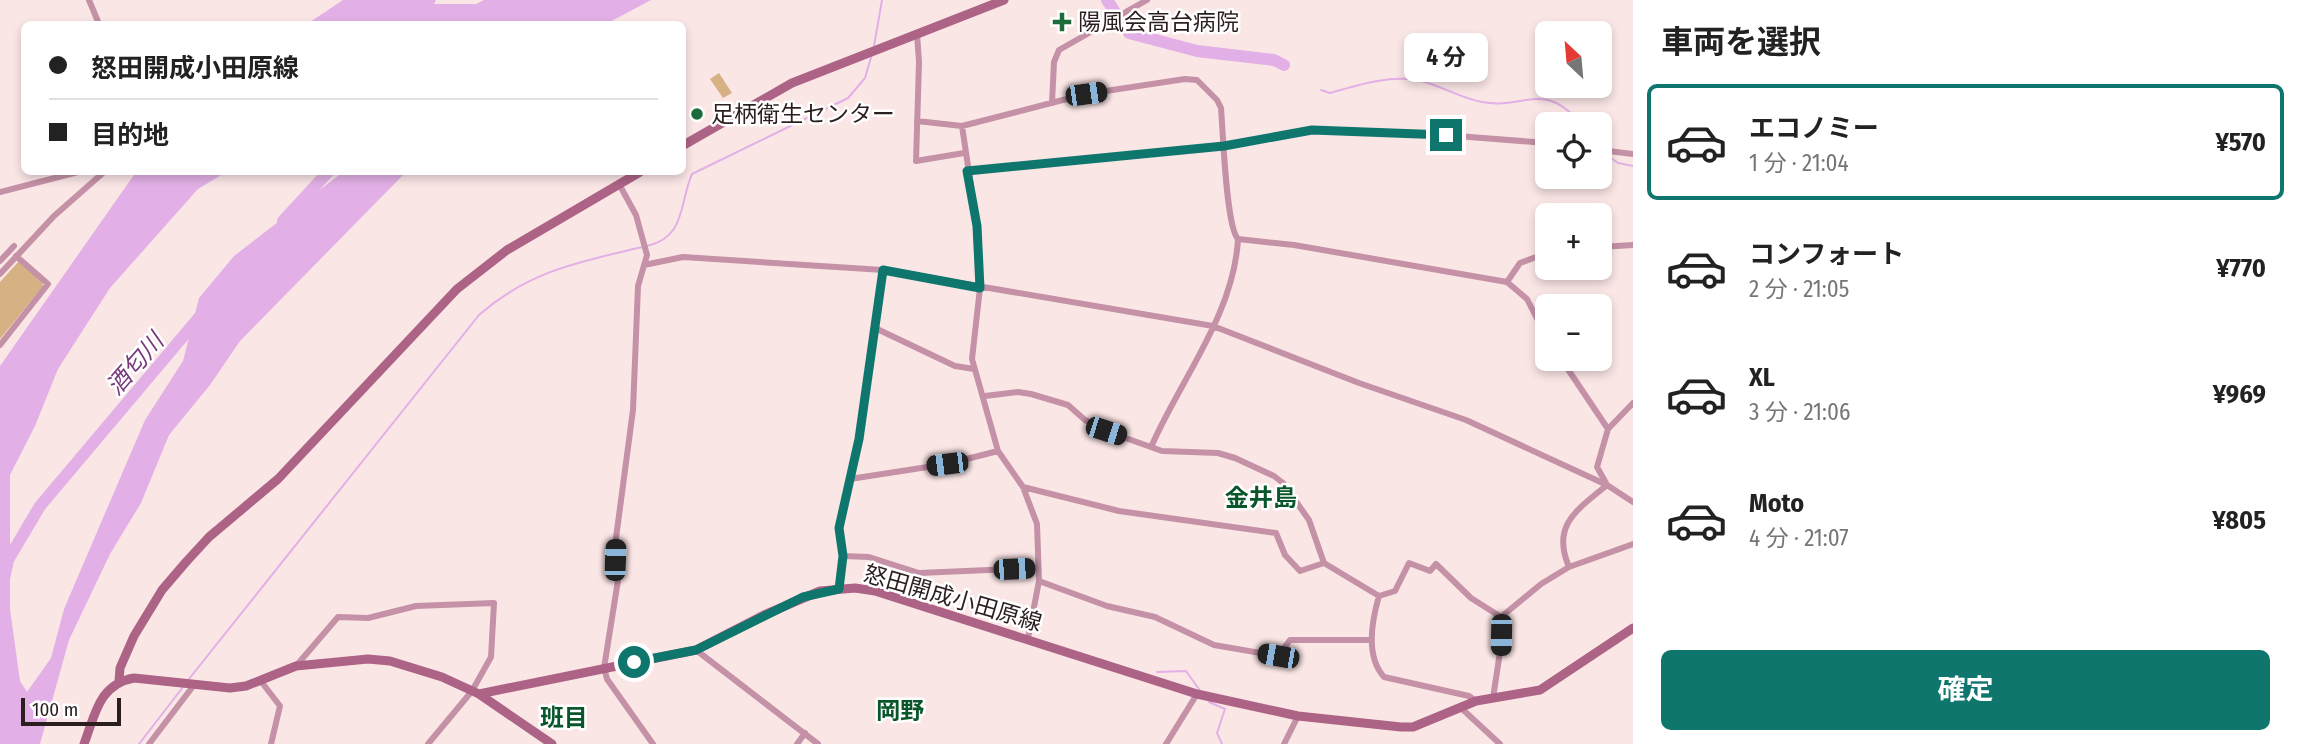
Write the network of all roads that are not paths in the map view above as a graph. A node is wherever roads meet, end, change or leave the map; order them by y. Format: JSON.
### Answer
{"nodes":[{"id":1,"x":89,"y":0,"type":"edge"},
{"id":2,"x":1004,"y":0,"type":"edge"},
{"id":3,"x":1147,"y":0,"type":"edge"},
{"id":4,"x":98,"y":21,"type":"edge"},
{"id":5,"x":917,"y":34,"type":"junction"},
{"id":6,"x":1052,"y":103,"type":"junction"},
{"id":7,"x":917,"y":121,"type":"junction"},
{"id":8,"x":962,"y":126,"type":"junction"},
{"id":9,"x":1535,"y":142,"type":"edge"},
{"id":10,"x":686,"y":144,"type":"edge"},
{"id":11,"x":1224,"y":146,"type":"junction"},
{"id":12,"x":1612,"y":151,"type":"edge"},
{"id":13,"x":964,"y":153,"type":"junction"},
{"id":14,"x":1633,"y":154,"type":"edge"},
{"id":15,"x":967,"y":171,"type":"junction"},
{"id":16,"x":66,"y":175,"type":"edge"},
{"id":17,"x":101,"y":175,"type":"edge"},
{"id":18,"x":635,"y":175,"type":"edge"},
{"id":19,"x":619,"y":184,"type":"junction"},
{"id":20,"x":0,"y":192,"type":"edge"},
{"id":21,"x":1238,"y":239,"type":"junction"},
{"id":22,"x":1633,"y":245,"type":"edge"},
{"id":23,"x":13,"y":246,"type":"dead end"},
{"id":24,"x":1612,"y":246,"type":"edge"},
{"id":25,"x":1535,"y":255,"type":"edge"},
{"id":26,"x":16,"y":256,"type":"junction"},
{"id":27,"x":0,"y":261,"type":"edge"},
{"id":28,"x":644,"y":265,"type":"junction"},
{"id":29,"x":883,"y":270,"type":"junction"},
{"id":30,"x":0,"y":274,"type":"edge"},
{"id":31,"x":1507,"y":282,"type":"junction"},
{"id":32,"x":980,"y":288,"type":"junction"},
{"id":33,"x":1535,"y":315,"type":"edge"},
{"id":34,"x":1213,"y":326,"type":"junction"},
{"id":35,"x":874,"y":328,"type":"junction"},
{"id":36,"x":0,"y":345,"type":"edge"},
{"id":37,"x":974,"y":369,"type":"junction"},
{"id":38,"x":1569,"y":371,"type":"edge"},
{"id":39,"x":985,"y":396,"type":"junction"},
{"id":40,"x":1633,"y":403,"type":"edge"},
{"id":41,"x":1608,"y":429,"type":"junction"},
{"id":42,"x":1152,"y":445,"type":"junction"},
{"id":43,"x":998,"y":451,"type":"junction"},
{"id":44,"x":850,"y":479,"type":"junction"},
{"id":45,"x":1607,"y":485,"type":"junction"},
{"id":46,"x":1023,"y":487,"type":"junction"},
{"id":47,"x":1633,"y":502,"type":"edge"},
{"id":48,"x":1633,"y":544,"type":"edge"},
{"id":49,"x":843,"y":556,"type":"junction"},
{"id":50,"x":1324,"y":563,"type":"junction"},
{"id":51,"x":1569,"y":567,"type":"junction"},
{"id":52,"x":1038,"y":568,"type":"junction"},
{"id":53,"x":1040,"y":581,"type":"junction"},
{"id":54,"x":839,"y":589,"type":"junction"},
{"id":55,"x":1380,"y":596,"type":"junction"},
{"id":56,"x":1501,"y":617,"type":"junction"},
{"id":57,"x":1633,"y":628,"type":"edge"},
{"id":58,"x":1028,"y":638,"type":"junction"},
{"id":59,"x":1372,"y":640,"type":"junction"},
{"id":60,"x":696,"y":650,"type":"junction"},
{"id":61,"x":296,"y":666,"type":"junction"},
{"id":62,"x":604,"y":668,"type":"junction"},
{"id":63,"x":260,"y":680,"type":"junction"},
{"id":64,"x":119,"y":681,"type":"junction"},
{"id":65,"x":194,"y":685,"type":"junction"},
{"id":66,"x":476,"y":693,"type":"junction"},
{"id":67,"x":1198,"y":694,"type":"junction"},
{"id":68,"x":1493,"y":698,"type":"junction"},
{"id":69,"x":1476,"y":701,"type":"junction"},
{"id":70,"x":1458,"y":706,"type":"junction"},
{"id":71,"x":1298,"y":716,"type":"junction"},
{"id":72,"x":805,"y":733,"type":"junction"},
{"id":73,"x":84,"y":744,"type":"edge"},
{"id":74,"x":149,"y":744,"type":"edge"},
{"id":75,"x":271,"y":744,"type":"edge"},
{"id":76,"x":428,"y":744,"type":"edge"},
{"id":77,"x":552,"y":744,"type":"edge"},
{"id":78,"x":653,"y":744,"type":"edge"},
{"id":79,"x":797,"y":744,"type":"edge"},
{"id":80,"x":818,"y":744,"type":"edge"},
{"id":81,"x":1166,"y":744,"type":"edge"},
{"id":82,"x":1284,"y":744,"type":"edge"},
{"id":83,"x":1500,"y":744,"type":"edge"}],
"edges":[{"from":1,"to":4,"type":"street"},
{"from":2,"to":5,"type":"main road"},
{"from":3,"to":6,"type":"street"},
{"from":5,"to":7,"type":"street"},
{"from":5,"to":10,"type":"main road"},
{"from":6,"to":8,"type":"street"},
{"from":6,"to":11,"type":"street"},
{"from":7,"to":8,"type":"street"},
{"from":7,"to":13,"type":"street"},
{"from":8,"to":13,"type":"street"},
{"from":9,"to":11,"type":"street"},
{"from":11,"to":15,"type":"street"},
{"from":11,"to":21,"type":"street"},
{"from":12,"to":14,"type":"street"},
{"from":13,"to":15,"type":"street"},
{"from":15,"to":32,"type":"street"},
{"from":16,"to":20,"type":"street"},
{"from":17,"to":26,"type":"street"},
{"from":18,"to":19,"type":"main road"},
{"from":19,"to":28,"type":"street"},
{"from":19,"to":64,"type":"main road"},
{"from":21,"to":31,"type":"street"},
{"from":21,"to":34,"type":"street"},
{"from":22,"to":24,"type":"street"},
{"from":23,"to":27,"type":"street"},
{"from":25,"to":31,"type":"street"},
{"from":26,"to":30,"type":"street"},
{"from":26,"to":36,"type":"street"},
{"from":28,"to":29,"type":"street"},
{"from":28,"to":62,"type":"street"},
{"from":29,"to":32,"type":"street"},
{"from":29,"to":35,"type":"street"},
{"from":31,"to":33,"type":"street"},
{"from":32,"to":34,"type":"street"},
{"from":32,"to":37,"type":"street"},
{"from":34,"to":42,"type":"street"},
{"from":34,"to":45,"type":"street"},
{"from":35,"to":37,"type":"street"},
{"from":35,"to":44,"type":"street"},
{"from":37,"to":39,"type":"street"},
{"from":38,"to":41,"type":"street"},
{"from":39,"to":42,"type":"street"},
{"from":39,"to":43,"type":"street"},
{"from":40,"to":41,"type":"street"},
{"from":41,"to":45,"type":"street"},
{"from":42,"to":50,"type":"street"},
{"from":43,"to":44,"type":"street"},
{"from":43,"to":46,"type":"street"},
{"from":44,"to":49,"type":"street"},
{"from":45,"to":47,"type":"street"},
{"from":45,"to":51,"type":"street"},
{"from":46,"to":50,"type":"street"},
{"from":46,"to":52,"type":"street"},
{"from":48,"to":51,"type":"street"},
{"from":49,"to":52,"type":"street"},
{"from":49,"to":54,"type":"street"},
{"from":50,"to":55,"type":"street"},
{"from":51,"to":56,"type":"street"},
{"from":52,"to":53,"type":"street"},
{"from":53,"to":58,"type":"street"},
{"from":53,"to":59,"type":"street"},
{"from":54,"to":58,"type":"main road","name":"怒田開成小田原線"},
{"from":54,"to":60,"type":"main road","name":"怒田開成小田原線"},
{"from":55,"to":56,"type":"street"},
{"from":55,"to":59,"type":"street"},
{"from":56,"to":68,"type":"street"},
{"from":57,"to":68,"type":"main road","name":"怒田開成小田原線"},
{"from":58,"to":67,"type":"main road","name":"怒田開成小田原線"},
{"from":59,"to":69,"type":"street"},
{"from":60,"to":62,"type":"main road","name":"怒田開成小田原線"},
{"from":60,"to":72,"type":"street"},
{"from":61,"to":63,"type":"main road"},
{"from":61,"to":66,"type":"main road"},
{"from":61,"to":66,"type":"street"},
{"from":62,"to":66,"type":"main road","name":"怒田開成小田原線"},
{"from":62,"to":78,"type":"street"},
{"from":63,"to":65,"type":"main road"},
{"from":63,"to":75,"type":"street"},
{"from":64,"to":65,"type":"main road"},
{"from":64,"to":73,"type":"main road"},
{"from":65,"to":74,"type":"street"},
{"from":66,"to":76,"type":"street"},
{"from":66,"to":77,"type":"main road"},
{"from":67,"to":71,"type":"main road","name":"怒田開成小田原線"},
{"from":67,"to":81,"type":"street"},
{"from":68,"to":69,"type":"main road","name":"怒田開成小田原線"},
{"from":69,"to":70,"type":"main road","name":"怒田開成小田原線"},
{"from":70,"to":71,"type":"main road","name":"怒田開成小田原線"},
{"from":70,"to":83,"type":"street"},
{"from":71,"to":82,"type":"street"},
{"from":72,"to":79,"type":"street"},
{"from":72,"to":80,"type":"street"}]}
